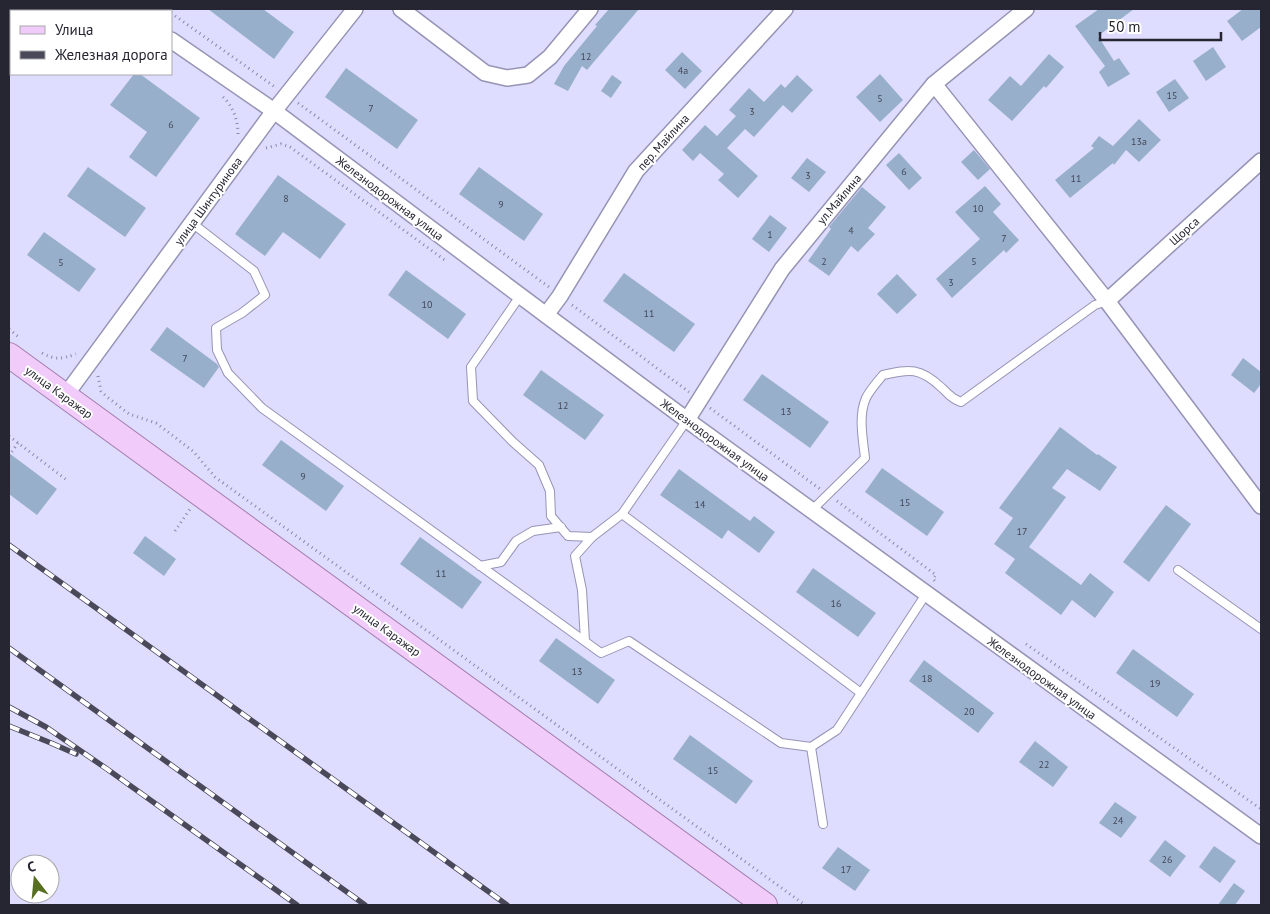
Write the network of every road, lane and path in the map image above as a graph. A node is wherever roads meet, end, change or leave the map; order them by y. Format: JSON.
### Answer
{"nodes":[{"id":1,"x":355,"y":9,"type":"edge"},
{"id":2,"x":402,"y":9,"type":"edge"},
{"id":3,"x":590,"y":9,"type":"edge"},
{"id":4,"x":785,"y":9,"type":"edge"},
{"id":5,"x":1026,"y":9,"type":"edge"},
{"id":6,"x":172,"y":13,"type":"edge"},
{"id":7,"x":172,"y":41,"type":"edge"},
{"id":8,"x":934,"y":84,"type":"junction"},
{"id":9,"x":217,"y":92,"type":"dead end"},
{"id":10,"x":287,"y":95,"type":"junction"},
{"id":11,"x":274,"y":111,"type":"junction"},
{"id":12,"x":236,"y":140,"type":"dead end"},
{"id":13,"x":1261,"y":161,"type":"edge"},
{"id":14,"x":192,"y":223,"type":"junction"},
{"id":15,"x":520,"y":296,"type":"junction"},
{"id":16,"x":560,"y":296,"type":"junction"},
{"id":17,"x":1107,"y":301,"type":"junction"},
{"id":18,"x":546,"y":315,"type":"junction"},
{"id":19,"x":9,"y":329,"type":"edge"},
{"id":20,"x":16,"y":348,"type":"edge"},
{"id":21,"x":38,"y":351,"type":"dead end"},
{"id":22,"x":76,"y":354,"type":"dead end"},
{"id":23,"x":65,"y":396,"type":"junction"},
{"id":24,"x":699,"y":399,"type":"junction"},
{"id":25,"x":687,"y":420,"type":"junction"},
{"id":26,"x":9,"y":436,"type":"edge"},
{"id":27,"x":18,"y":443,"type":"junction"},
{"id":28,"x":9,"y":456,"type":"edge"},
{"id":29,"x":68,"y":481,"type":"dead end"},
{"id":30,"x":828,"y":494,"type":"junction"},
{"id":31,"x":1260,"y":501,"type":"edge"},
{"id":32,"x":812,"y":510,"type":"junction"},
{"id":33,"x":622,"y":514,"type":"junction"},
{"id":34,"x":561,"y":528,"type":"junction"},
{"id":35,"x":592,"y":537,"type":"junction"},
{"id":36,"x":480,"y":566,"type":"junction"},
{"id":37,"x":1178,"y":570,"type":"dead end"},
{"id":38,"x":941,"y":585,"type":"dead end"},
{"id":39,"x":926,"y":594,"type":"junction"},
{"id":40,"x":1261,"y":629,"type":"edge"},
{"id":41,"x":585,"y":641,"type":"junction"},
{"id":42,"x":1021,"y":641,"type":"dead end"},
{"id":43,"x":861,"y":692,"type":"junction"},
{"id":44,"x":811,"y":746,"type":"junction"},
{"id":45,"x":1261,"y":809,"type":"edge"},
{"id":46,"x":823,"y":824,"type":"dead end"},
{"id":47,"x":1261,"y":836,"type":"edge"},
{"id":48,"x":765,"y":905,"type":"edge"}],
"edges":[{"from":1,"to":10,"type":"street","name":"улица Шинтуринова"},
{"from":2,"to":3,"type":"street"},
{"from":4,"to":16,"type":"street","name":"пер. Майлина"},
{"from":5,"to":8,"type":"street","name":"ул.Майлина"},
{"from":6,"to":10,"type":"path"},
{"from":7,"to":11,"type":"street","name":"Железнодорожная улица"},
{"from":8,"to":17,"type":"street"},
{"from":8,"to":24,"type":"street","name":"ул.Майлина"},
{"from":9,"to":12,"type":"path"},
{"from":10,"to":11,"type":"street","name":"улица Шинтуринова"},
{"from":10,"to":16,"type":"path"},
{"from":11,"to":14,"type":"street","name":"улица Шинтуринова"},
{"from":11,"to":15,"type":"street","name":"Железнодорожная улица"},
{"from":13,"to":17,"type":"street","name":"Щорса"},
{"from":14,"to":23,"type":"street","name":"улица Шинтуринова"},
{"from":14,"to":36,"type":"lane"},
{"from":15,"to":18,"type":"street","name":"Железнодорожная улица"},
{"from":15,"to":34,"type":"lane"},
{"from":16,"to":18,"type":"street","name":"пер. Майлина"},
{"from":16,"to":24,"type":"path"},
{"from":17,"to":30,"type":"lane"},
{"from":17,"to":31,"type":"street"},
{"from":18,"to":25,"type":"street","name":"Железнодорожная улица"},
{"from":19,"to":20,"type":"path"},
{"from":20,"to":23,"type":"main road","name":"улица Каражар"},
{"from":21,"to":22,"type":"path"},
{"from":23,"to":48,"type":"main road","name":"улица Каражар"},
{"from":24,"to":25,"type":"street","name":"ул.Майлина"},
{"from":24,"to":30,"type":"path"},
{"from":25,"to":32,"type":"street","name":"Железнодорожная улица"},
{"from":25,"to":33,"type":"lane"},
{"from":26,"to":27,"type":"path"},
{"from":27,"to":28,"type":"path"},
{"from":27,"to":29,"type":"path"},
{"from":30,"to":32,"type":"lane"},
{"from":30,"to":38,"type":"path"},
{"from":32,"to":39,"type":"street","name":"Железнодорожная улица"},
{"from":33,"to":35,"type":"lane"},
{"from":33,"to":43,"type":"lane"},
{"from":34,"to":35,"type":"lane"},
{"from":34,"to":36,"type":"lane"},
{"from":35,"to":41,"type":"lane"},
{"from":36,"to":41,"type":"lane"},
{"from":37,"to":40,"type":"lane"},
{"from":39,"to":43,"type":"lane"},
{"from":39,"to":47,"type":"street","name":"Железнодорожная улица"},
{"from":41,"to":44,"type":"lane"},
{"from":42,"to":45,"type":"path"},
{"from":43,"to":44,"type":"lane"},
{"from":44,"to":46,"type":"lane"}]}
